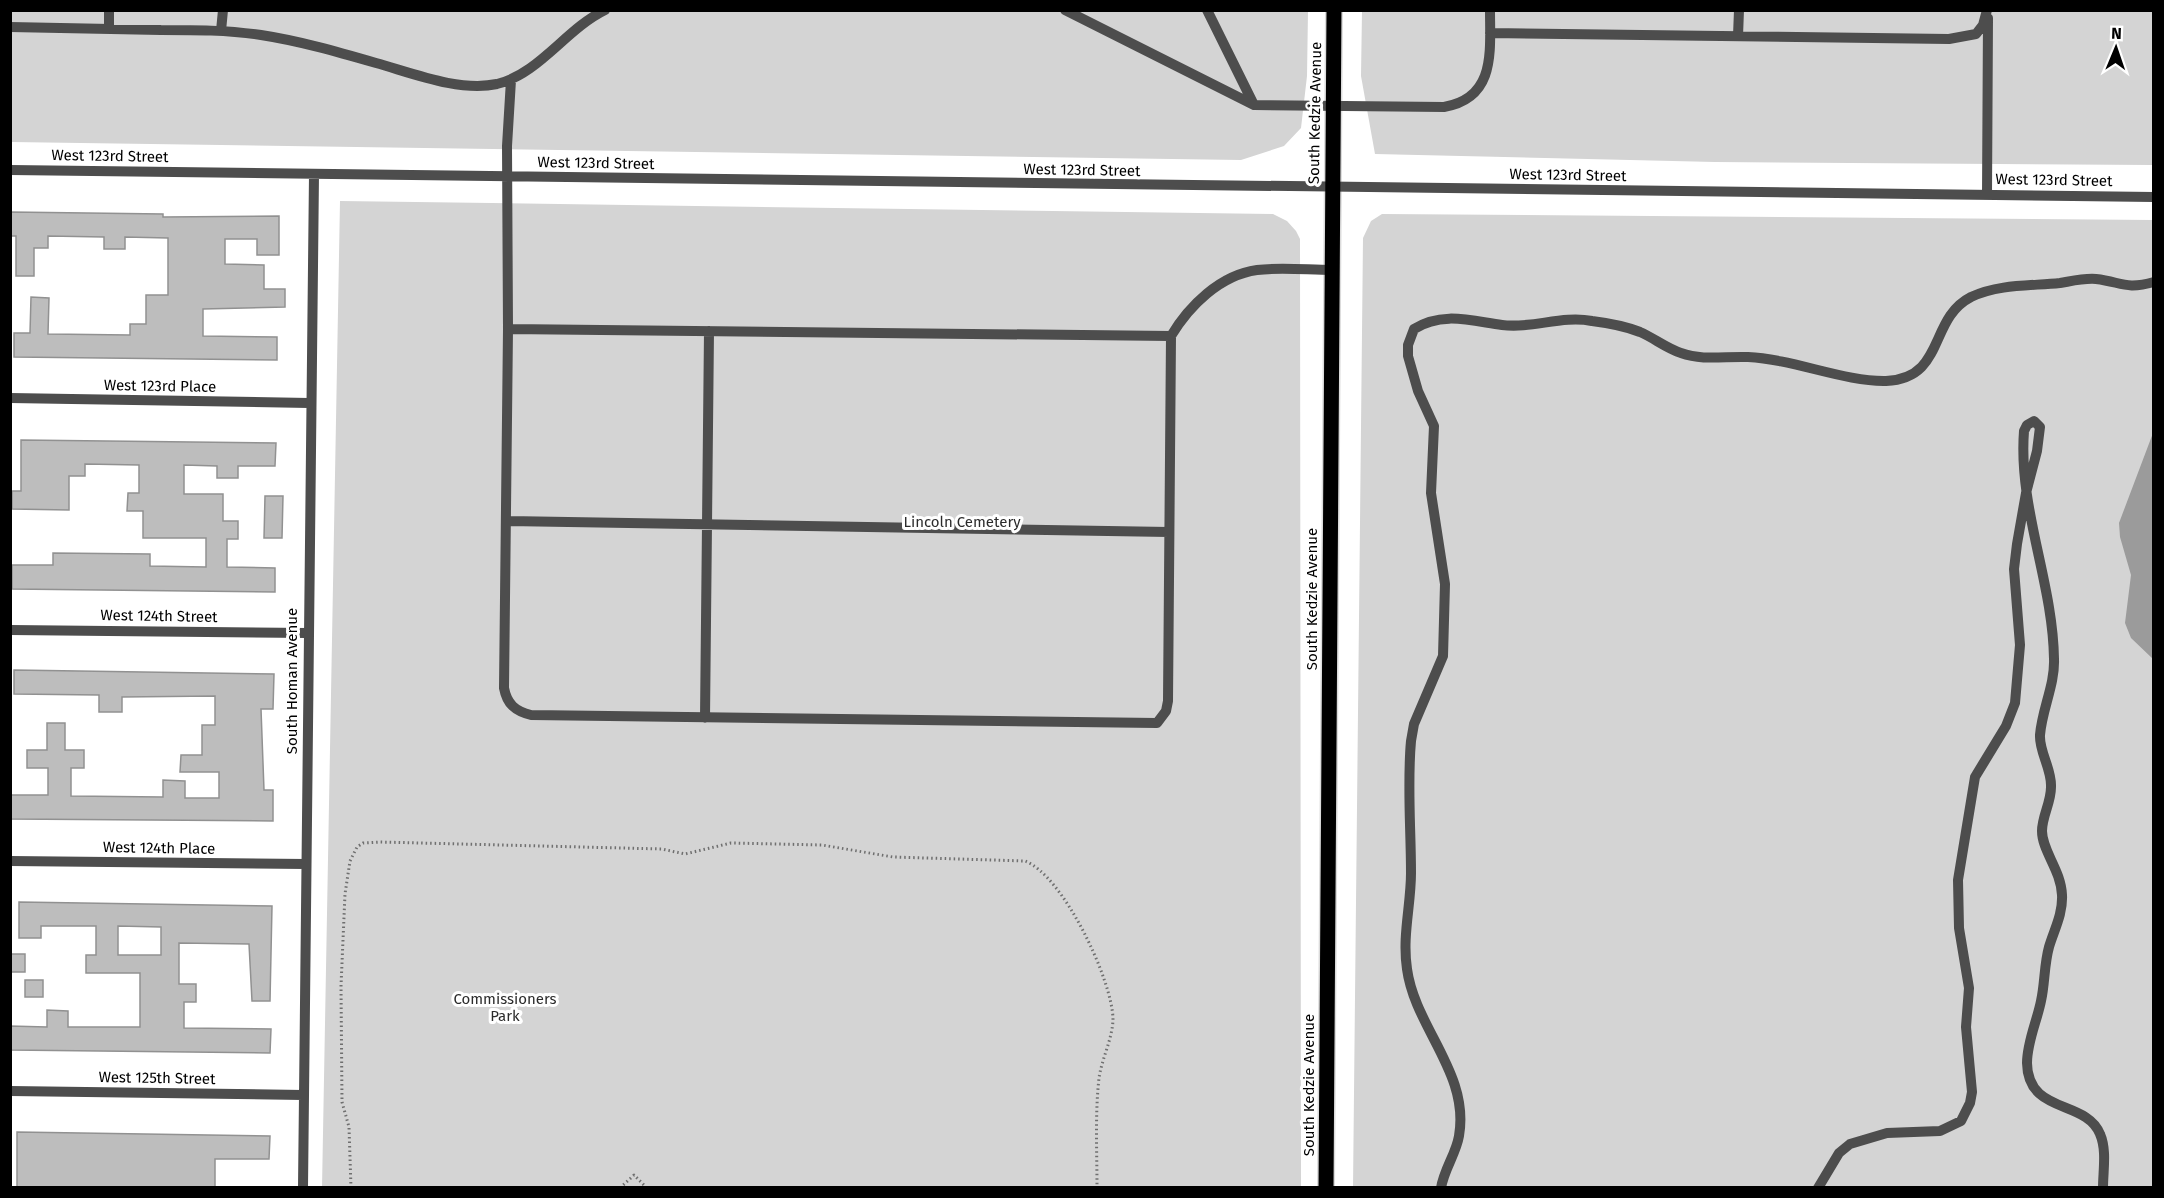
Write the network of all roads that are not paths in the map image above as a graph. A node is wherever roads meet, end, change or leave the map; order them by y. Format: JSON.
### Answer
{"nodes":[{"id":1,"x":109,"y":10,"type":"edge"},
{"id":2,"x":223,"y":10,"type":"edge"},
{"id":3,"x":605,"y":10,"type":"edge"},
{"id":4,"x":1065,"y":10,"type":"edge"},
{"id":5,"x":1207,"y":10,"type":"edge"},
{"id":6,"x":1334,"y":10,"type":"edge"},
{"id":7,"x":1491,"y":10,"type":"edge"},
{"id":8,"x":1739,"y":10,"type":"edge"},
{"id":9,"x":1988,"y":10,"type":"edge"},
{"id":10,"x":10,"y":27,"type":"edge"},
{"id":11,"x":109,"y":29,"type":"junction"},
{"id":12,"x":221,"y":31,"type":"junction"},
{"id":13,"x":1491,"y":33,"type":"junction"},
{"id":14,"x":1738,"y":36,"type":"junction"},
{"id":15,"x":511,"y":80,"type":"junction"},
{"id":16,"x":1254,"y":105,"type":"junction"},
{"id":17,"x":1333,"y":106,"type":"junction"},
{"id":18,"x":10,"y":170,"type":"edge"},
{"id":19,"x":314,"y":174,"type":"junction"},
{"id":20,"x":507,"y":177,"type":"junction"},
{"id":21,"x":1332,"y":188,"type":"junction"},
{"id":22,"x":1987,"y":195,"type":"junction"},
{"id":23,"x":2154,"y":196,"type":"edge"},
{"id":24,"x":1332,"y":270,"type":"junction"},
{"id":25,"x":2154,"y":282,"type":"edge"},
{"id":26,"x":508,"y":329,"type":"junction"},
{"id":27,"x":709,"y":331,"type":"junction"},
{"id":28,"x":1170,"y":336,"type":"junction"},
{"id":29,"x":10,"y":398,"type":"edge"},
{"id":30,"x":309,"y":403,"type":"junction"},
{"id":31,"x":2026,"y":493,"type":"junction"},
{"id":32,"x":506,"y":521,"type":"junction"},
{"id":33,"x":708,"y":524,"type":"junction"},
{"id":34,"x":1169,"y":532,"type":"junction"},
{"id":35,"x":10,"y":630,"type":"edge"},
{"id":36,"x":307,"y":633,"type":"junction"},
{"id":37,"x":705,"y":718,"type":"junction"},
{"id":38,"x":10,"y":861,"type":"edge"},
{"id":39,"x":306,"y":864,"type":"junction"},
{"id":40,"x":10,"y":1091,"type":"edge"},
{"id":41,"x":303,"y":1095,"type":"junction"},
{"id":42,"x":303,"y":1188,"type":"edge"},
{"id":43,"x":1326,"y":1188,"type":"edge"},
{"id":44,"x":1440,"y":1188,"type":"edge"},
{"id":45,"x":1818,"y":1188,"type":"edge"},
{"id":46,"x":2103,"y":1188,"type":"edge"}],
"edges":[{"from":1,"to":11,"type":"street"},
{"from":2,"to":12,"type":"street"},
{"from":3,"to":15,"type":"street"},
{"from":4,"to":16,"type":"street"},
{"from":5,"to":16,"type":"street"},
{"from":6,"to":17,"type":"main road","name":"South Kedzie Avenue"},
{"from":7,"to":13,"type":"street"},
{"from":8,"to":14,"type":"street"},
{"from":9,"to":14,"type":"street"},
{"from":9,"to":22,"type":"street"},
{"from":10,"to":11,"type":"street"},
{"from":11,"to":12,"type":"street"},
{"from":12,"to":15,"type":"street"},
{"from":13,"to":14,"type":"street"},
{"from":13,"to":17,"type":"street"},
{"from":15,"to":20,"type":"street"},
{"from":16,"to":17,"type":"street"},
{"from":17,"to":21,"type":"main road","name":"South Kedzie Avenue"},
{"from":18,"to":19,"type":"street","name":"West 123rd Street"},
{"from":19,"to":20,"type":"street","name":"West 123rd Street"},
{"from":19,"to":30,"type":"street","name":"South Homan Avenue"},
{"from":20,"to":21,"type":"street","name":"West 123rd Street"},
{"from":20,"to":26,"type":"street"},
{"from":21,"to":22,"type":"street","name":"West 123rd Street"},
{"from":21,"to":24,"type":"main road","name":"South Kedzie Avenue"},
{"from":22,"to":23,"type":"street","name":"West 123rd Street"},
{"from":24,"to":28,"type":"street"},
{"from":24,"to":43,"type":"main road","name":"South Kedzie Avenue"},
{"from":25,"to":44,"type":"street"},
{"from":26,"to":27,"type":"street"},
{"from":26,"to":32,"type":"street"},
{"from":27,"to":28,"type":"street"},
{"from":27,"to":33,"type":"street"},
{"from":28,"to":34,"type":"street"},
{"from":29,"to":30,"type":"street","name":"West 123rd Place"},
{"from":30,"to":36,"type":"street","name":"South Homan Avenue"},
{"from":31,"to":31,"type":"street"},
{"from":31,"to":45,"type":"street"},
{"from":31,"to":46,"type":"street"},
{"from":32,"to":33,"type":"street"},
{"from":32,"to":37,"type":"street"},
{"from":33,"to":34,"type":"street"},
{"from":33,"to":37,"type":"street"},
{"from":34,"to":37,"type":"street"},
{"from":35,"to":36,"type":"street","name":"West 124th Street"},
{"from":36,"to":39,"type":"street","name":"South Homan Avenue"},
{"from":38,"to":39,"type":"street","name":"West 124th Place"},
{"from":39,"to":41,"type":"street","name":"South Homan Avenue"},
{"from":40,"to":41,"type":"street","name":"West 125th Street"},
{"from":41,"to":42,"type":"street","name":"South Homan Avenue"}]}
